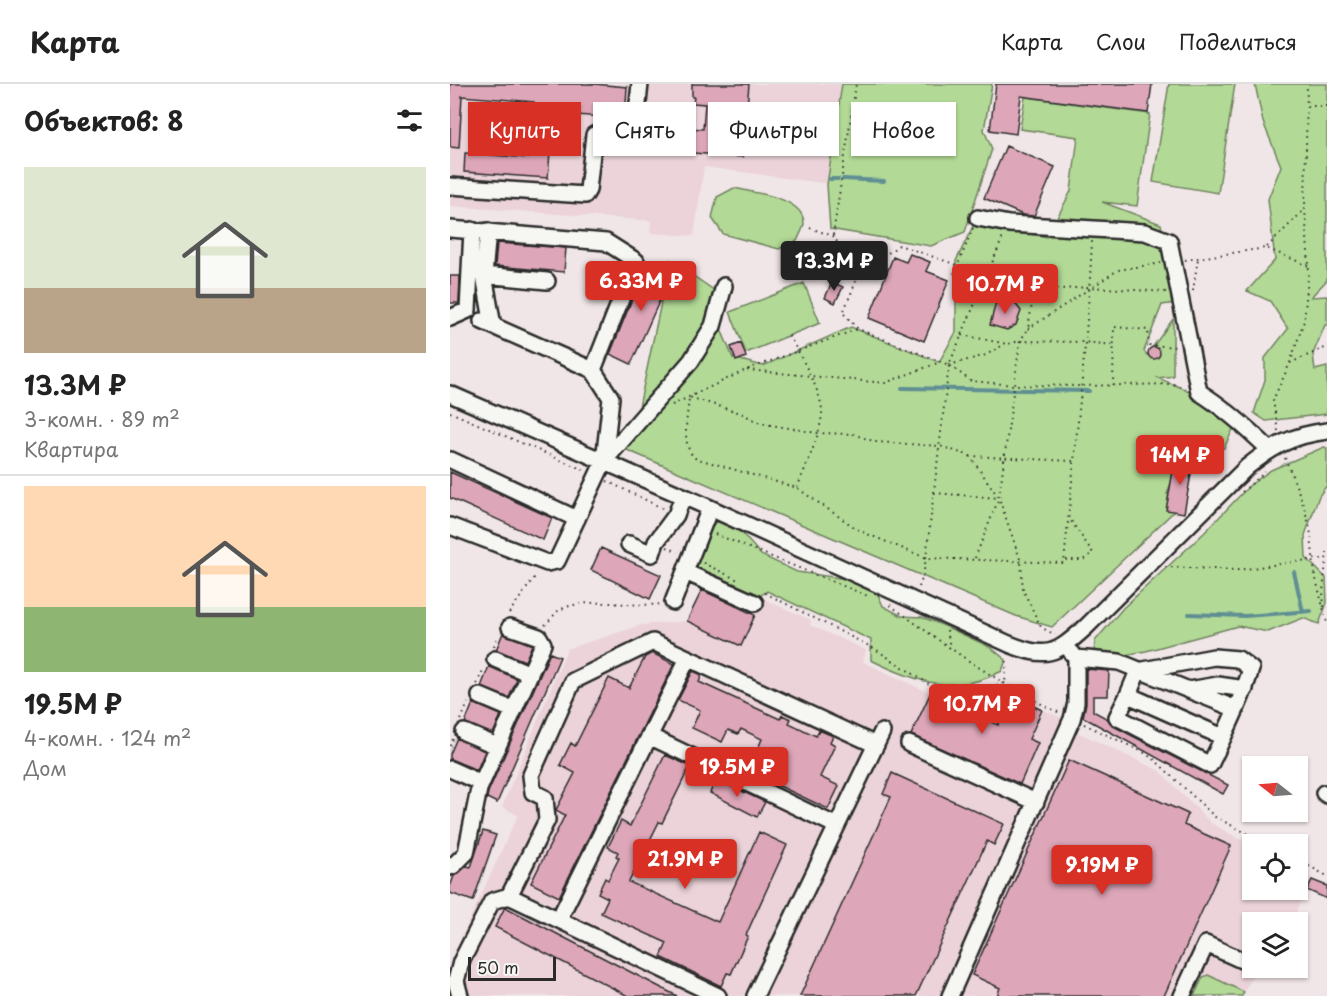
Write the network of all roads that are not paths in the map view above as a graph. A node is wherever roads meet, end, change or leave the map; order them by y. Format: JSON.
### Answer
{"nodes":[{"id":1,"x":640,"y":84,"type":"edge"},
{"id":2,"x":450,"y":186,"type":"edge"},
{"id":3,"x":978,"y":218,"type":"road end"},
{"id":4,"x":450,"y":229,"type":"edge"},
{"id":5,"x":472,"y":230,"type":"junction"},
{"id":6,"x":488,"y":231,"type":"junction"},
{"id":7,"x":484,"y":275,"type":"junction"},
{"id":8,"x":547,"y":281,"type":"dead end"},
{"id":9,"x":724,"y":286,"type":"dead end"},
{"id":10,"x":450,"y":318,"type":"edge"},
{"id":11,"x":593,"y":370,"type":"junction"},
{"id":12,"x":450,"y":394,"type":"edge"},
{"id":13,"x":1327,"y":431,"type":"edge"},
{"id":14,"x":1276,"y":452,"type":"junction"},
{"id":15,"x":451,"y":460,"type":"edge"},
{"id":16,"x":601,"y":469,"type":"junction"},
{"id":17,"x":683,"y":496,"type":"junction"},
{"id":18,"x":710,"y":508,"type":"junction"},
{"id":19,"x":577,"y":519,"type":"junction"},
{"id":20,"x":450,"y":526,"type":"edge"},
{"id":21,"x":629,"y":544,"type":"dead end"},
{"id":22,"x":688,"y":565,"type":"junction"},
{"id":23,"x":758,"y":597,"type":"road end"},
{"id":24,"x":673,"y":602,"type":"road end"},
{"id":25,"x":510,"y":627,"type":"dead end"},
{"id":26,"x":1065,"y":645,"type":"junction"},
{"id":27,"x":688,"y":658,"type":"junction"},
{"id":28,"x":1076,"y":658,"type":"junction"},
{"id":29,"x":495,"y":660,"type":"dead end"},
{"id":30,"x":1138,"y":671,"type":"junction"},
{"id":31,"x":530,"y":674,"type":"junction"},
{"id":32,"x":1245,"y":688,"type":"junction"},
{"id":33,"x":1185,"y":690,"type":"junction"},
{"id":34,"x":1128,"y":695,"type":"junction"},
{"id":35,"x":480,"y":696,"type":"dead end"},
{"id":36,"x":1236,"y":709,"type":"junction"},
{"id":37,"x":513,"y":710,"type":"junction"},
{"id":38,"x":464,"y":732,"type":"dead end"},
{"id":39,"x":649,"y":736,"type":"junction"},
{"id":40,"x":1223,"y":737,"type":"junction"},
{"id":41,"x":909,"y":744,"type":"dead end"},
{"id":42,"x":497,"y":746,"type":"junction"},
{"id":43,"x":450,"y":769,"type":"edge"},
{"id":44,"x":482,"y":783,"type":"junction"},
{"id":45,"x":1036,"y":802,"type":"junction"},
{"id":46,"x":837,"y":825,"type":"junction"},
{"id":47,"x":450,"y":867,"type":"edge"},
{"id":48,"x":509,"y":896,"type":"junction"},
{"id":49,"x":559,"y":919,"type":"junction"},
{"id":50,"x":1242,"y":960,"type":"edge"},
{"id":51,"x":460,"y":996,"type":"edge"},
{"id":52,"x":718,"y":996,"type":"edge"},
{"id":53,"x":754,"y":996,"type":"edge"},
{"id":54,"x":950,"y":996,"type":"edge"},
{"id":55,"x":1182,"y":996,"type":"edge"}],
"edges":[{"from":1,"to":2,"type":"street"},
{"from":3,"to":14,"type":"street"},
{"from":4,"to":5,"type":"street"},
{"from":5,"to":6,"type":"street"},
{"from":5,"to":10,"type":"street"},
{"from":6,"to":7,"type":"street"},
{"from":6,"to":11,"type":"street"},
{"from":7,"to":8,"type":"street"},
{"from":7,"to":11,"type":"street"},
{"from":9,"to":16,"type":"street"},
{"from":11,"to":16,"type":"street"},
{"from":12,"to":16,"type":"street"},
{"from":13,"to":14,"type":"street"},
{"from":14,"to":26,"type":"street"},
{"from":15,"to":19,"type":"street"},
{"from":16,"to":17,"type":"street"},
{"from":16,"to":19,"type":"street"},
{"from":17,"to":18,"type":"street"},
{"from":17,"to":21,"type":"street"},
{"from":18,"to":22,"type":"street"},
{"from":18,"to":26,"type":"street"},
{"from":19,"to":20,"type":"street"},
{"from":22,"to":23,"type":"street"},
{"from":22,"to":24,"type":"street"},
{"from":25,"to":31,"type":"street"},
{"from":26,"to":28,"type":"street"},
{"from":27,"to":39,"type":"street"},
{"from":27,"to":46,"type":"street"},
{"from":27,"to":48,"type":"street"},
{"from":28,"to":30,"type":"street"},
{"from":28,"to":45,"type":"street"},
{"from":29,"to":31,"type":"street"},
{"from":30,"to":32,"type":"street"},
{"from":30,"to":33,"type":"street"},
{"from":30,"to":34,"type":"street"},
{"from":31,"to":37,"type":"street"},
{"from":32,"to":33,"type":"street"},
{"from":32,"to":36,"type":"street"},
{"from":33,"to":36,"type":"street"},
{"from":34,"to":40,"type":"street"},
{"from":34,"to":40,"type":"street"},
{"from":35,"to":37,"type":"street"},
{"from":36,"to":40,"type":"street"},
{"from":37,"to":42,"type":"street"},
{"from":38,"to":42,"type":"street"},
{"from":39,"to":46,"type":"street"},
{"from":39,"to":49,"type":"street"},
{"from":41,"to":45,"type":"street"},
{"from":42,"to":44,"type":"street"},
{"from":43,"to":44,"type":"street"},
{"from":44,"to":47,"type":"street"},
{"from":45,"to":54,"type":"street"},
{"from":46,"to":53,"type":"street"},
{"from":48,"to":49,"type":"street"},
{"from":48,"to":51,"type":"street"},
{"from":49,"to":52,"type":"street"},
{"from":50,"to":55,"type":"street"}]}
